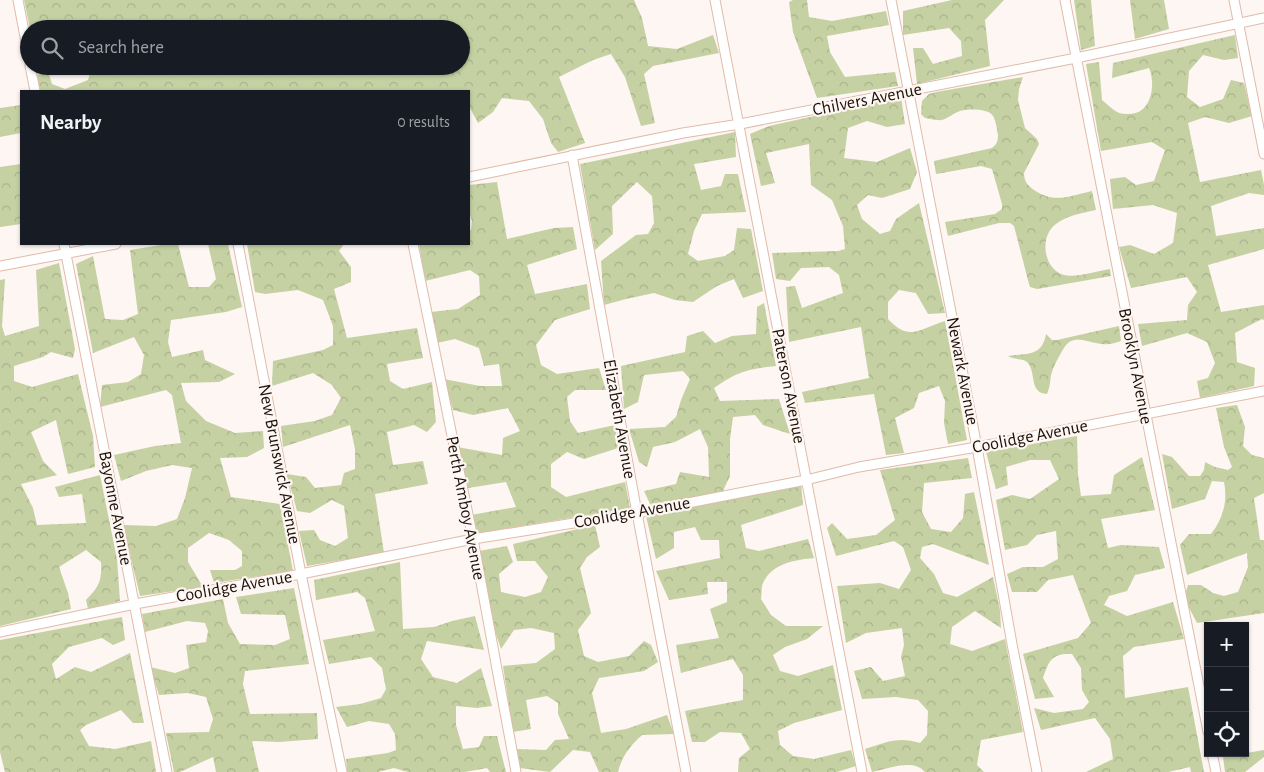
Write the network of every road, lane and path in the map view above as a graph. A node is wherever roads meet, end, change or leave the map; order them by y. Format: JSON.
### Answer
{"nodes":[{"id":1,"x":18,"y":0,"type":"edge"},
{"id":2,"x":715,"y":0,"type":"edge"},
{"id":3,"x":891,"y":0,"type":"edge"},
{"id":4,"x":1065,"y":0,"type":"edge"},
{"id":5,"x":1234,"y":0,"type":"edge"},
{"id":6,"x":1264,"y":18,"type":"edge"},
{"id":7,"x":22,"y":20,"type":"edge"},
{"id":8,"x":1238,"y":22,"type":"junction"},
{"id":9,"x":1076,"y":58,"type":"junction"},
{"id":10,"x":32,"y":75,"type":"edge"},
{"id":11,"x":35,"y":90,"type":"edge"},
{"id":12,"x":908,"y":90,"type":"junction"},
{"id":13,"x":740,"y":124,"type":"junction"},
{"id":14,"x":1264,"y":154,"type":"edge"},
{"id":15,"x":572,"y":155,"type":"junction"},
{"id":16,"x":470,"y":176,"type":"edge"},
{"id":17,"x":64,"y":245,"type":"edge"},
{"id":18,"x":110,"y":245,"type":"edge"},
{"id":19,"x":238,"y":245,"type":"edge"},
{"id":20,"x":413,"y":245,"type":"edge"},
{"id":21,"x":66,"y":253,"type":"junction"},
{"id":22,"x":0,"y":266,"type":"edge"},
{"id":23,"x":1264,"y":391,"type":"edge"},
{"id":24,"x":1146,"y":414,"type":"junction"},
{"id":25,"x":977,"y":447,"type":"junction"},
{"id":26,"x":806,"y":480,"type":"junction"},
{"id":27,"x":637,"y":512,"type":"junction"},
{"id":28,"x":473,"y":539,"type":"junction"},
{"id":29,"x":301,"y":574,"type":"junction"},
{"id":30,"x":135,"y":604,"type":"junction"},
{"id":31,"x":0,"y":632,"type":"edge"},
{"id":32,"x":1204,"y":712,"type":"edge"},
{"id":33,"x":1213,"y":757,"type":"edge"},
{"id":34,"x":167,"y":772,"type":"edge"},
{"id":35,"x":342,"y":772,"type":"edge"},
{"id":36,"x":516,"y":772,"type":"edge"},
{"id":37,"x":686,"y":772,"type":"edge"},
{"id":38,"x":862,"y":772,"type":"edge"},
{"id":39,"x":1037,"y":772,"type":"edge"},
{"id":40,"x":1216,"y":772,"type":"edge"}],
"edges":[{"from":1,"to":7,"type":"street"},
{"from":2,"to":13,"type":"street","name":"Paterson Avenue"},
{"from":3,"to":12,"type":"street","name":"Newark Avenue"},
{"from":4,"to":9,"type":"street","name":"Brooklyn Avenue"},
{"from":5,"to":8,"type":"street"},
{"from":6,"to":8,"type":"street","name":"Chilvers Avenue"},
{"from":8,"to":9,"type":"street","name":"Chilvers Avenue"},
{"from":8,"to":14,"type":"street"},
{"from":9,"to":12,"type":"street","name":"Chilvers Avenue"},
{"from":9,"to":24,"type":"street","name":"Brooklyn Avenue"},
{"from":10,"to":11,"type":"street"},
{"from":12,"to":13,"type":"street","name":"Chilvers Avenue"},
{"from":12,"to":25,"type":"street","name":"Newark Avenue"},
{"from":13,"to":15,"type":"street","name":"Chilvers Avenue"},
{"from":13,"to":26,"type":"street","name":"Paterson Avenue"},
{"from":15,"to":16,"type":"street","name":"Chilvers Avenue"},
{"from":15,"to":27,"type":"street","name":"Elizabeth Avenue"},
{"from":17,"to":21,"type":"street","name":"Bayonne Avenue"},
{"from":18,"to":21,"type":"street"},
{"from":19,"to":29,"type":"street","name":"New Brunswick Avenue"},
{"from":20,"to":28,"type":"street","name":"Perth Amboy Avenue"},
{"from":21,"to":22,"type":"street"},
{"from":21,"to":30,"type":"street","name":"Bayonne Avenue"},
{"from":23,"to":24,"type":"street","name":"Coolidge Avenue"},
{"from":24,"to":25,"type":"street","name":"Coolidge Avenue"},
{"from":24,"to":32,"type":"street","name":"Brooklyn Avenue"},
{"from":25,"to":26,"type":"street","name":"Coolidge Avenue"},
{"from":25,"to":39,"type":"street","name":"Newark Avenue"},
{"from":26,"to":27,"type":"street","name":"Coolidge Avenue"},
{"from":26,"to":38,"type":"street","name":"Paterson Avenue"},
{"from":27,"to":28,"type":"street","name":"Coolidge Avenue"},
{"from":27,"to":37,"type":"street","name":"Elizabeth Avenue"},
{"from":28,"to":29,"type":"street","name":"Coolidge Avenue"},
{"from":28,"to":36,"type":"street","name":"Perth Amboy Avenue"},
{"from":29,"to":30,"type":"street","name":"Coolidge Avenue"},
{"from":29,"to":35,"type":"street","name":"New Brunswick Avenue"},
{"from":30,"to":31,"type":"street","name":"Coolidge Avenue"},
{"from":30,"to":34,"type":"street","name":"Bayonne Avenue"},
{"from":33,"to":40,"type":"street"}]}
